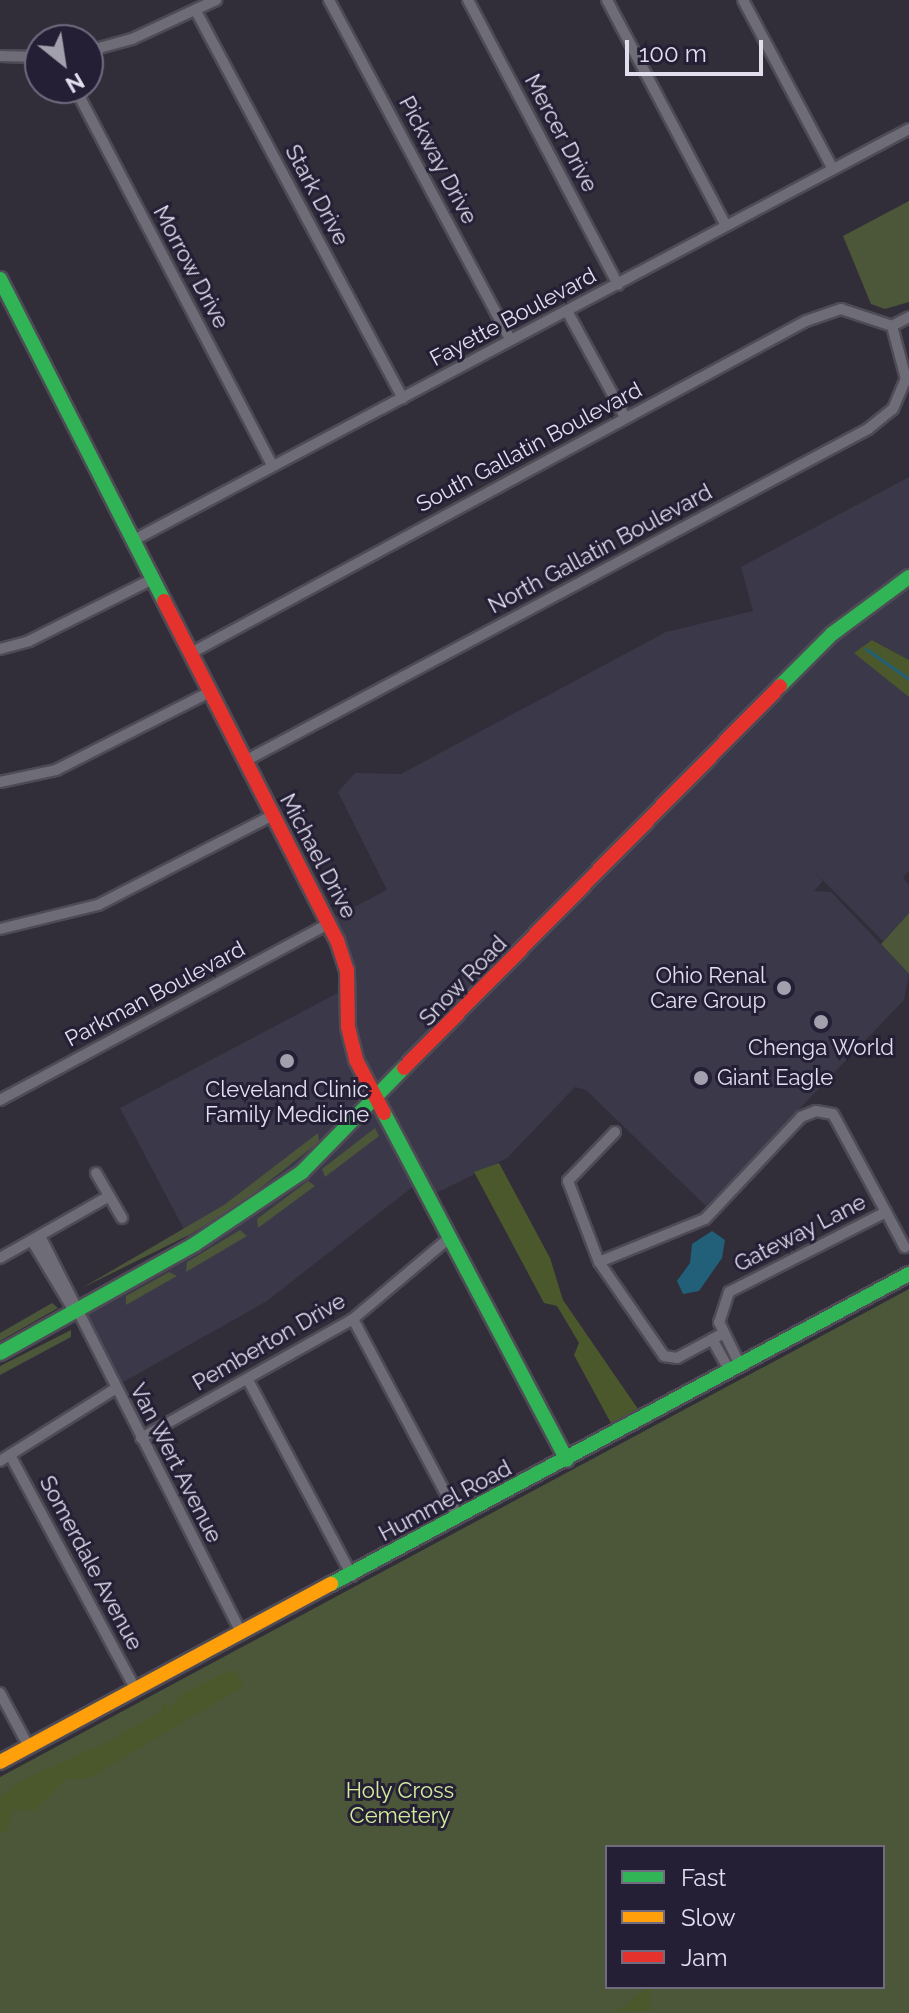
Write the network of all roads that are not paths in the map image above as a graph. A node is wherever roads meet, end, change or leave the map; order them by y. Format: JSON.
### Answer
{"nodes":[{"id":1,"x":216,"y":0,"type":"edge"},
{"id":2,"x":329,"y":0,"type":"edge"},
{"id":3,"x":468,"y":0,"type":"edge"},
{"id":4,"x":607,"y":0,"type":"edge"},
{"id":5,"x":743,"y":0,"type":"edge"},
{"id":6,"x":196,"y":11,"type":"junction"},
{"id":7,"x":104,"y":47,"type":"edge"},
{"id":8,"x":0,"y":56,"type":"edge"},
{"id":9,"x":24,"y":57,"type":"edge"},
{"id":10,"x":83,"y":104,"type":"edge"},
{"id":11,"x":909,"y":129,"type":"edge"},
{"id":12,"x":833,"y":169,"type":"junction"},
{"id":13,"x":726,"y":226,"type":"junction"},
{"id":14,"x":0,"y":279,"type":"edge"},
{"id":15,"x":618,"y":285,"type":"junction"},
{"id":16,"x":567,"y":311,"type":"junction"},
{"id":17,"x":909,"y":317,"type":"edge"},
{"id":18,"x":892,"y":326,"type":"junction"},
{"id":19,"x":510,"y":339,"type":"junction"},
{"id":20,"x":403,"y":398,"type":"junction"},
{"id":21,"x":625,"y":417,"type":"junction"},
{"id":22,"x":272,"y":465,"type":"junction"},
{"id":23,"x":134,"y":540,"type":"junction"},
{"id":24,"x":909,"y":577,"type":"edge"},
{"id":25,"x":153,"y":579,"type":"junction"},
{"id":26,"x":0,"y":649,"type":"edge"},
{"id":27,"x":191,"y":653,"type":"junction"},
{"id":28,"x":210,"y":692,"type":"junction"},
{"id":29,"x":245,"y":761,"type":"junction"},
{"id":30,"x":0,"y":782,"type":"edge"},
{"id":31,"x":271,"y":816,"type":"junction"},
{"id":32,"x":328,"y":924,"type":"junction"},
{"id":33,"x":0,"y":929,"type":"edge"},
{"id":34,"x":0,"y":1100,"type":"edge"},
{"id":35,"x":376,"y":1101,"type":"junction"},
{"id":36,"x":615,"y":1132,"type":"dead end"},
{"id":37,"x":96,"y":1173,"type":"dead end"},
{"id":38,"x":109,"y":1196,"type":"junction"},
{"id":39,"x":886,"y":1212,"type":"junction"},
{"id":40,"x":122,"y":1218,"type":"dead end"},
{"id":41,"x":36,"y":1239,"type":"junction"},
{"id":42,"x":448,"y":1239,"type":"junction"},
{"id":43,"x":905,"y":1247,"type":"dead end"},
{"id":44,"x":0,"y":1258,"type":"edge"},
{"id":45,"x":599,"y":1262,"type":"junction"},
{"id":46,"x":909,"y":1274,"type":"edge"},
{"id":47,"x":75,"y":1311,"type":"junction"},
{"id":48,"x":353,"y":1319,"type":"junction"},
{"id":49,"x":717,"y":1337,"type":"junction"},
{"id":50,"x":0,"y":1353,"type":"edge"},
{"id":51,"x":735,"y":1368,"type":"junction"},
{"id":52,"x":248,"y":1380,"type":"junction"},
{"id":53,"x":115,"y":1389,"type":"junction"},
{"id":54,"x":141,"y":1438,"type":"junction"},
{"id":55,"x":5,"y":1458,"type":"edge"},
{"id":56,"x":567,"y":1460,"type":"junction"},
{"id":57,"x":459,"y":1518,"type":"junction"},
{"id":58,"x":352,"y":1576,"type":"junction"},
{"id":59,"x":242,"y":1634,"type":"junction"},
{"id":60,"x":136,"y":1690,"type":"junction"},
{"id":61,"x":0,"y":1693,"type":"edge"},
{"id":62,"x":29,"y":1747,"type":"junction"},
{"id":63,"x":0,"y":1762,"type":"edge"}],
"edges":[{"from":1,"to":6,"type":"street"},
{"from":2,"to":19,"type":"street","name":"Pickway Drive"},
{"from":3,"to":15,"type":"street","name":"Mercer Drive"},
{"from":4,"to":13,"type":"street"},
{"from":5,"to":12,"type":"street"},
{"from":6,"to":7,"type":"street"},
{"from":6,"to":20,"type":"street","name":"Stark Drive"},
{"from":8,"to":9,"type":"street"},
{"from":10,"to":22,"type":"street","name":"Morrow Drive"},
{"from":11,"to":12,"type":"street","name":"Fayette Boulevard"},
{"from":12,"to":13,"type":"street","name":"Fayette Boulevard"},
{"from":13,"to":15,"type":"street","name":"Fayette Boulevard"},
{"from":14,"to":23,"type":"street","name":"Michael Drive"},
{"from":15,"to":16,"type":"street","name":"Fayette Boulevard"},
{"from":16,"to":19,"type":"street","name":"Fayette Boulevard"},
{"from":16,"to":21,"type":"street"},
{"from":17,"to":18,"type":"street"},
{"from":18,"to":21,"type":"street","name":"South Gallatin Boulevard"},
{"from":18,"to":29,"type":"street","name":"North Gallatin Boulevard"},
{"from":19,"to":20,"type":"street","name":"Fayette Boulevard"},
{"from":20,"to":22,"type":"street","name":"Fayette Boulevard"},
{"from":21,"to":27,"type":"street","name":"South Gallatin Boulevard"},
{"from":22,"to":23,"type":"street","name":"Fayette Boulevard"},
{"from":23,"to":25,"type":"street","name":"Michael Drive"},
{"from":24,"to":35,"type":"street","name":"Snow Road"},
{"from":25,"to":26,"type":"street"},
{"from":25,"to":27,"type":"street","name":"Michael Drive"},
{"from":27,"to":28,"type":"street","name":"Michael Drive"},
{"from":28,"to":29,"type":"street","name":"Michael Drive"},
{"from":28,"to":30,"type":"street"},
{"from":29,"to":31,"type":"street","name":"Michael Drive"},
{"from":31,"to":32,"type":"street","name":"Michael Drive"},
{"from":31,"to":33,"type":"street"},
{"from":32,"to":34,"type":"street","name":"Parkman Boulevard"},
{"from":32,"to":35,"type":"street","name":"Michael Drive"},
{"from":35,"to":42,"type":"street","name":"Michael Drive"},
{"from":35,"to":47,"type":"street","name":"Snow Road"},
{"from":36,"to":45,"type":"street"},
{"from":37,"to":38,"type":"street"},
{"from":38,"to":40,"type":"street"},
{"from":38,"to":41,"type":"street"},
{"from":39,"to":43,"type":"street","name":"Gateway Lane"},
{"from":39,"to":45,"type":"street","name":"Gateway Lane"},
{"from":39,"to":49,"type":"street","name":"Gateway Lane"},
{"from":41,"to":44,"type":"street"},
{"from":41,"to":47,"type":"street","name":"Van Wert Avenue"},
{"from":42,"to":48,"type":"street","name":"Pemberton Drive"},
{"from":42,"to":56,"type":"street","name":"Michael Drive"},
{"from":45,"to":49,"type":"street"},
{"from":46,"to":51,"type":"street","name":"Hummel Road"},
{"from":47,"to":50,"type":"street","name":"Snow Road"},
{"from":47,"to":53,"type":"street","name":"Van Wert Avenue"},
{"from":48,"to":52,"type":"street","name":"Pemberton Drive"},
{"from":48,"to":57,"type":"street"},
{"from":49,"to":51,"type":"street"},
{"from":51,"to":56,"type":"street","name":"Hummel Road"},
{"from":52,"to":54,"type":"street","name":"Pemberton Drive"},
{"from":52,"to":58,"type":"street"},
{"from":53,"to":54,"type":"street","name":"Van Wert Avenue"},
{"from":53,"to":55,"type":"street"},
{"from":54,"to":59,"type":"street","name":"Van Wert Avenue"},
{"from":55,"to":60,"type":"street","name":"Somerdale Avenue"},
{"from":56,"to":57,"type":"street","name":"Hummel Road"},
{"from":57,"to":58,"type":"street","name":"Hummel Road"},
{"from":58,"to":59,"type":"street","name":"Hummel Road"},
{"from":59,"to":60,"type":"street","name":"Hummel Road"},
{"from":60,"to":62,"type":"street","name":"Hummel Road"},
{"from":61,"to":62,"type":"street"},
{"from":62,"to":63,"type":"street","name":"Hummel Road"}]}
